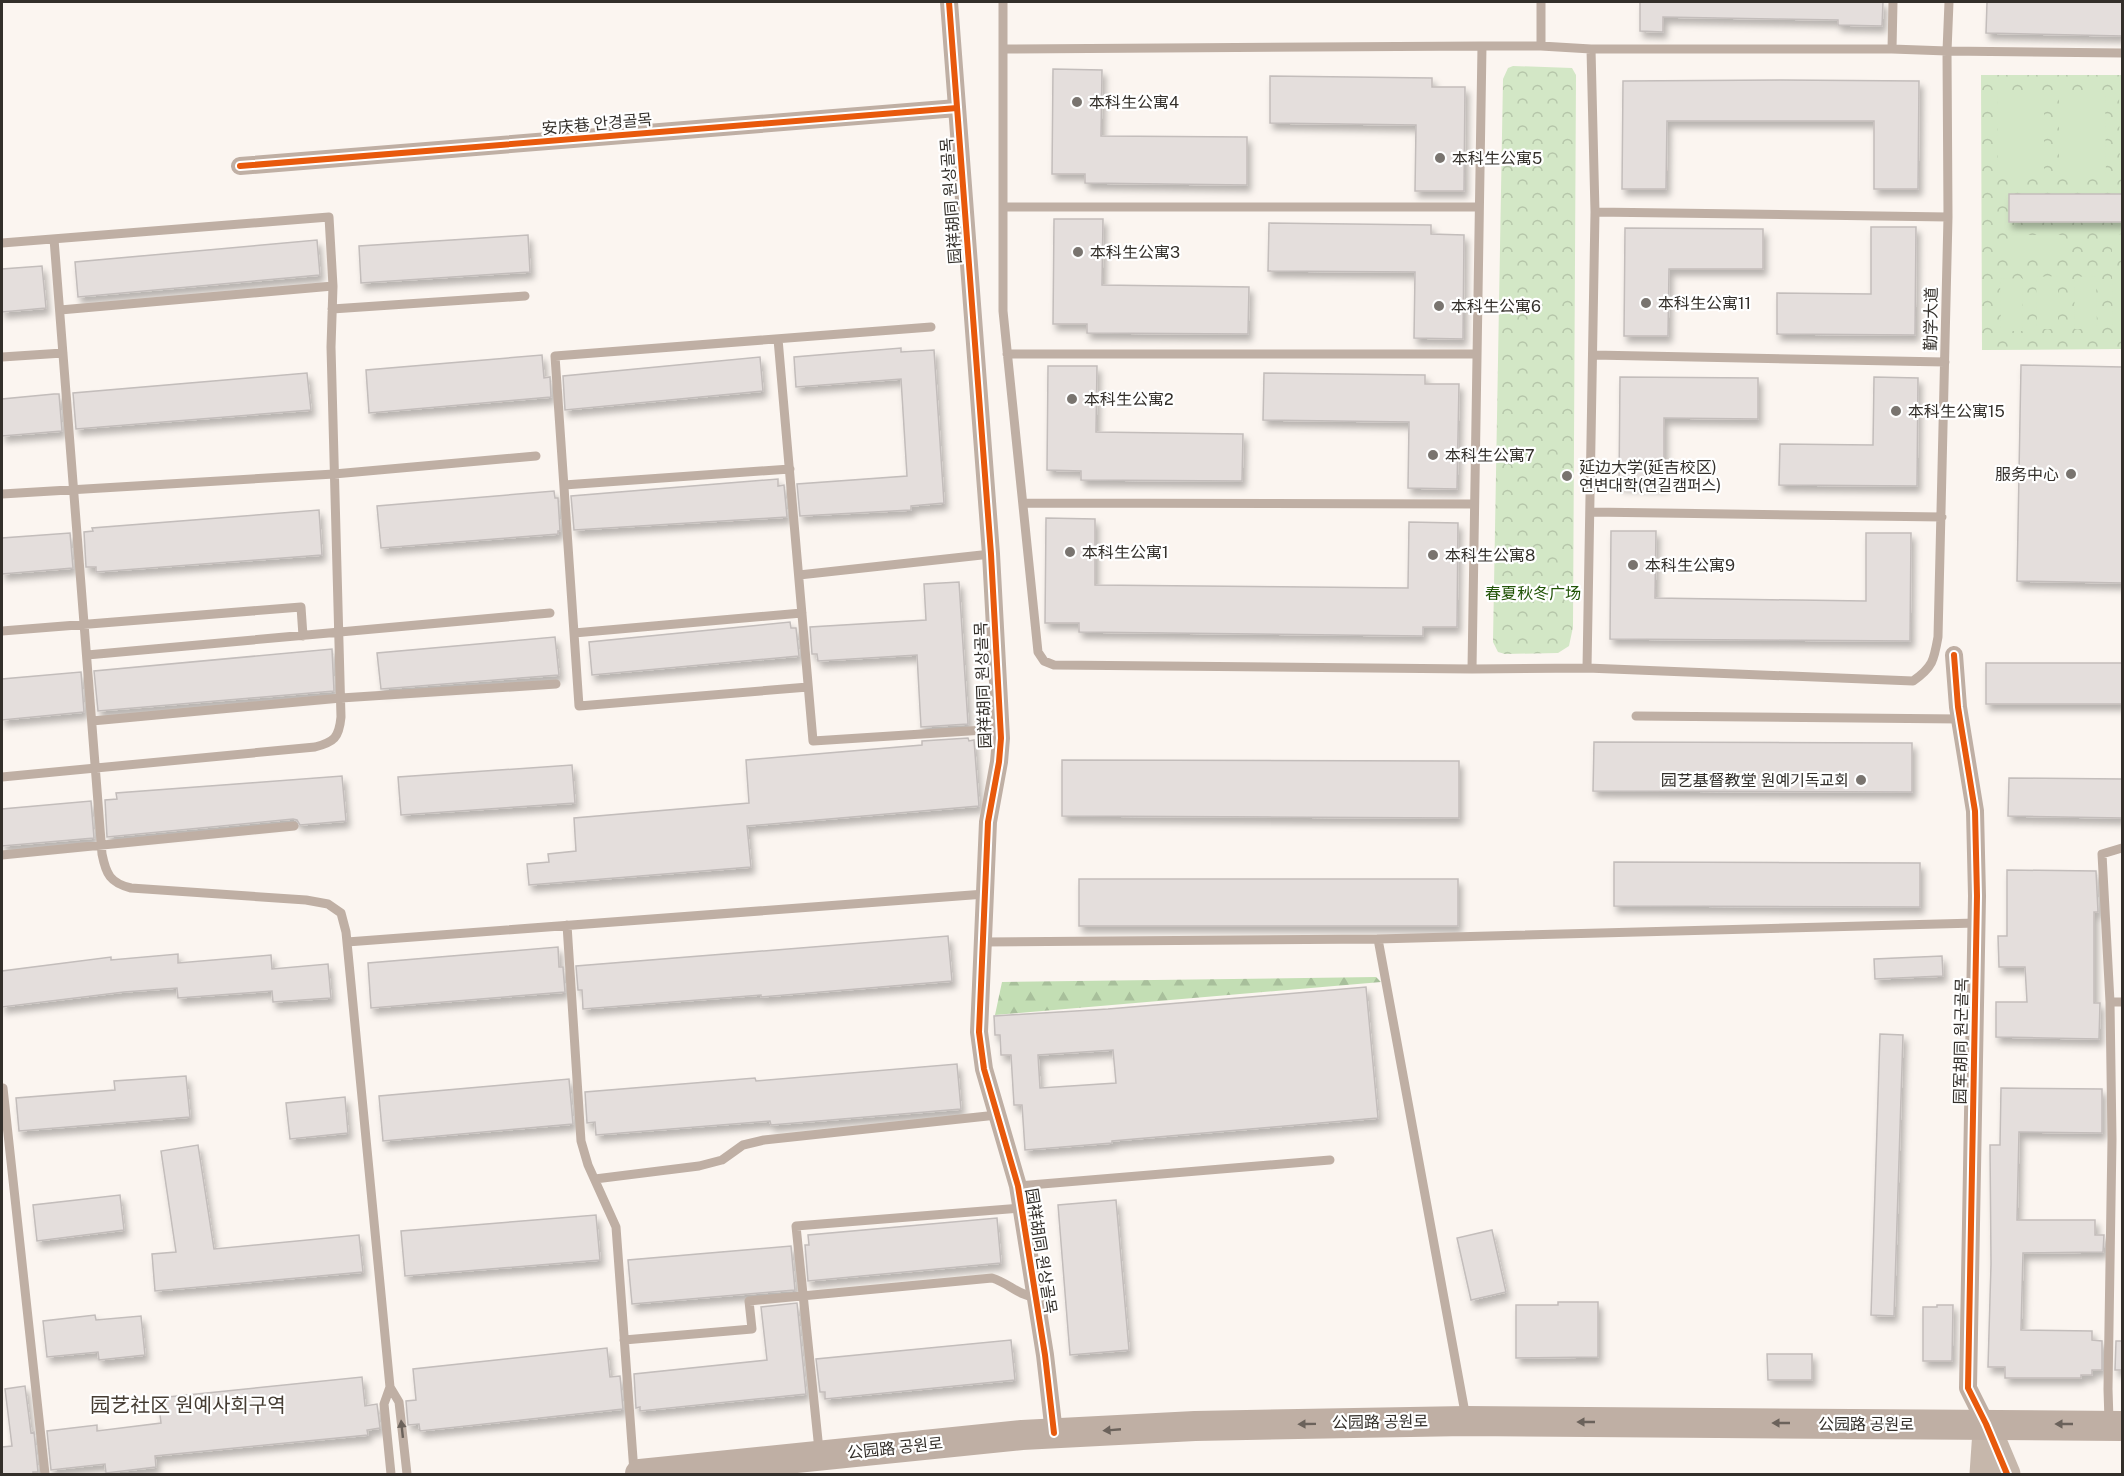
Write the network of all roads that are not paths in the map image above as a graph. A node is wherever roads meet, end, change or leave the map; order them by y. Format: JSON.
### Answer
{"nodes":[{"id":1,"x":949,"y":2,"type":"edge"},
{"id":2,"x":1003,"y":2,"type":"edge"},
{"id":3,"x":1541,"y":2,"type":"edge"},
{"id":4,"x":1893,"y":2,"type":"edge"},
{"id":5,"x":1949,"y":2,"type":"edge"},
{"id":6,"x":1482,"y":46,"type":"junction"},
{"id":7,"x":1541,"y":46,"type":"junction"},
{"id":8,"x":1004,"y":49,"type":"junction"},
{"id":9,"x":1591,"y":49,"type":"junction"},
{"id":10,"x":1892,"y":49,"type":"junction"},
{"id":11,"x":1947,"y":51,"type":"junction"},
{"id":12,"x":2122,"y":53,"type":"edge"},
{"id":13,"x":957,"y":108,"type":"junction"},
{"id":14,"x":240,"y":166,"type":"dead end"},
{"id":15,"x":1003,"y":207,"type":"junction"},
{"id":16,"x":1479,"y":207,"type":"junction"},
{"id":17,"x":1594,"y":213,"type":"junction"},
{"id":18,"x":1948,"y":217,"type":"junction"},
{"id":19,"x":54,"y":239,"type":"junction"},
{"id":20,"x":2,"y":243,"type":"edge"},
{"id":21,"x":333,"y":286,"type":"junction"},
{"id":22,"x":525,"y":296,"type":"dead end"},
{"id":23,"x":332,"y":309,"type":"junction"},
{"id":24,"x":60,"y":310,"type":"junction"},
{"id":25,"x":931,"y":327,"type":"dead end"},
{"id":26,"x":778,"y":339,"type":"junction"},
{"id":27,"x":63,"y":353,"type":"junction"},
{"id":28,"x":1007,"y":354,"type":"junction"},
{"id":29,"x":1477,"y":354,"type":"junction"},
{"id":30,"x":1593,"y":355,"type":"junction"},
{"id":31,"x":2,"y":357,"type":"edge"},
{"id":32,"x":1945,"y":362,"type":"junction"},
{"id":33,"x":536,"y":456,"type":"dead end"},
{"id":34,"x":790,"y":469,"type":"junction"},
{"id":35,"x":334,"y":474,"type":"junction"},
{"id":36,"x":564,"y":485,"type":"junction"},
{"id":37,"x":74,"y":490,"type":"junction"},
{"id":38,"x":2,"y":494,"type":"edge"},
{"id":39,"x":1023,"y":503,"type":"junction"},
{"id":40,"x":1474,"y":504,"type":"junction"},
{"id":41,"x":1591,"y":513,"type":"junction"},
{"id":42,"x":1942,"y":517,"type":"junction"},
{"id":43,"x":991,"y":554,"type":"junction"},
{"id":44,"x":799,"y":575,"type":"junction"},
{"id":45,"x":550,"y":613,"type":"dead end"},
{"id":46,"x":802,"y":613,"type":"junction"},
{"id":47,"x":84,"y":626,"type":"junction"},
{"id":48,"x":2,"y":631,"type":"edge"},
{"id":49,"x":339,"y":632,"type":"junction"},
{"id":50,"x":574,"y":633,"type":"junction"},
{"id":51,"x":303,"y":636,"type":"junction"},
{"id":52,"x":87,"y":655,"type":"junction"},
{"id":53,"x":1954,"y":655,"type":"dead end"},
{"id":54,"x":1587,"y":668,"type":"junction"},
{"id":55,"x":1472,"y":669,"type":"junction"},
{"id":56,"x":556,"y":684,"type":"dead end"},
{"id":57,"x":808,"y":687,"type":"junction"},
{"id":58,"x":341,"y":698,"type":"junction"},
{"id":59,"x":1636,"y":716,"type":"dead end"},
{"id":60,"x":1960,"y":720,"type":"junction"},
{"id":61,"x":92,"y":722,"type":"junction"},
{"id":62,"x":1000,"y":729,"type":"junction"},
{"id":63,"x":96,"y":769,"type":"junction"},
{"id":64,"x":2,"y":777,"type":"edge"},
{"id":65,"x":294,"y":826,"type":"dead end"},
{"id":66,"x":102,"y":845,"type":"junction"},
{"id":67,"x":2122,"y":848,"type":"edge"},
{"id":68,"x":2,"y":855,"type":"edge"},
{"id":69,"x":985,"y":894,"type":"junction"},
{"id":70,"x":1976,"y":923,"type":"junction"},
{"id":71,"x":567,"y":925,"type":"junction"},
{"id":72,"x":1378,"y":939,"type":"junction"},
{"id":73,"x":347,"y":942,"type":"junction"},
{"id":74,"x":983,"y":942,"type":"junction"},
{"id":75,"x":2110,"y":1002,"type":"junction"},
{"id":76,"x":2122,"y":1002,"type":"edge"},
{"id":77,"x":3,"y":1088,"type":"dead end"},
{"id":78,"x":997,"y":1115,"type":"junction"},
{"id":79,"x":1330,"y":1160,"type":"dead end"},
{"id":80,"x":595,"y":1179,"type":"junction"},
{"id":81,"x":1018,"y":1186,"type":"junction"},
{"id":82,"x":1021,"y":1208,"type":"junction"},
{"id":83,"x":803,"y":1296,"type":"junction"},
{"id":84,"x":1035,"y":1298,"type":"junction"},
{"id":85,"x":624,"y":1340,"type":"junction"},
{"id":86,"x":390,"y":1387,"type":"junction"},
{"id":87,"x":1466,"y":1421,"type":"junction"},
{"id":88,"x":1986,"y":1424,"type":"junction"},
{"id":89,"x":2116,"y":1426,"type":"edge"},
{"id":90,"x":1054,"y":1433,"type":"junction"},
{"id":91,"x":820,"y":1456,"type":"junction"},
{"id":92,"x":45,"y":1474,"type":"edge"},
{"id":93,"x":391,"y":1474,"type":"edge"},
{"id":94,"x":407,"y":1474,"type":"edge"},
{"id":95,"x":634,"y":1474,"type":"edge"},
{"id":96,"x":640,"y":1474,"type":"edge"},
{"id":97,"x":1983,"y":1474,"type":"edge"},
{"id":98,"x":2007,"y":1474,"type":"edge"}],
"edges":[{"from":1,"to":13,"type":"street","name":"园祥胡同 원상골목"},
{"from":2,"to":8,"type":"lane","name":"勤学大道"},
{"from":3,"to":7,"type":"lane"},
{"from":4,"to":10,"type":"lane"},
{"from":5,"to":11,"type":"lane","name":"勤学大道"},
{"from":6,"to":7,"type":"lane"},
{"from":6,"to":8,"type":"lane"},
{"from":6,"to":16,"type":"lane"},
{"from":7,"to":9,"type":"lane"},
{"from":8,"to":15,"type":"lane","name":"勤学大道"},
{"from":9,"to":10,"type":"lane"},
{"from":9,"to":17,"type":"lane"},
{"from":10,"to":11,"type":"lane"},
{"from":11,"to":12,"type":"lane"},
{"from":11,"to":18,"type":"lane","name":"勤学大道"},
{"from":13,"to":14,"type":"street","name":"安庆巷 안경골목"},
{"from":13,"to":43,"type":"street","name":"园祥胡同 원상골목"},
{"from":15,"to":16,"type":"lane"},
{"from":15,"to":28,"type":"lane","name":"勤学大道"},
{"from":16,"to":29,"type":"lane"},
{"from":17,"to":18,"type":"lane"},
{"from":17,"to":30,"type":"lane"},
{"from":18,"to":32,"type":"lane","name":"勤学大道"},
{"from":19,"to":20,"type":"lane"},
{"from":19,"to":21,"type":"lane"},
{"from":19,"to":24,"type":"lane"},
{"from":21,"to":23,"type":"lane"},
{"from":21,"to":24,"type":"lane"},
{"from":22,"to":23,"type":"lane"},
{"from":23,"to":35,"type":"lane"},
{"from":24,"to":27,"type":"lane"},
{"from":25,"to":26,"type":"lane"},
{"from":26,"to":34,"type":"lane"},
{"from":26,"to":36,"type":"lane"},
{"from":27,"to":31,"type":"lane"},
{"from":27,"to":37,"type":"lane"},
{"from":28,"to":29,"type":"lane"},
{"from":28,"to":39,"type":"lane","name":"勤学大道"},
{"from":29,"to":40,"type":"lane"},
{"from":30,"to":32,"type":"lane"},
{"from":30,"to":41,"type":"lane"},
{"from":32,"to":42,"type":"lane","name":"勤学大道"},
{"from":33,"to":35,"type":"lane"},
{"from":34,"to":36,"type":"lane"},
{"from":34,"to":44,"type":"lane"},
{"from":35,"to":37,"type":"lane"},
{"from":35,"to":49,"type":"lane"},
{"from":36,"to":50,"type":"lane"},
{"from":37,"to":38,"type":"lane"},
{"from":37,"to":47,"type":"lane"},
{"from":39,"to":40,"type":"lane"},
{"from":39,"to":55,"type":"lane","name":"勤学大道"},
{"from":40,"to":55,"type":"lane"},
{"from":41,"to":42,"type":"lane"},
{"from":41,"to":54,"type":"lane"},
{"from":42,"to":54,"type":"lane","name":"勤学大道"},
{"from":43,"to":44,"type":"lane"},
{"from":43,"to":62,"type":"street","name":"园祥胡同 원상골목"},
{"from":44,"to":46,"type":"lane"},
{"from":45,"to":49,"type":"lane"},
{"from":46,"to":50,"type":"lane"},
{"from":46,"to":57,"type":"lane"},
{"from":47,"to":48,"type":"lane"},
{"from":47,"to":51,"type":"lane"},
{"from":47,"to":52,"type":"lane"},
{"from":49,"to":51,"type":"lane"},
{"from":49,"to":58,"type":"lane"},
{"from":50,"to":57,"type":"lane"},
{"from":51,"to":52,"type":"lane"},
{"from":52,"to":61,"type":"lane"},
{"from":53,"to":60,"type":"street","name":"园军胡同 원군골목"},
{"from":54,"to":55,"type":"lane","name":"勤学大道"},
{"from":56,"to":58,"type":"lane"},
{"from":57,"to":62,"type":"lane"},
{"from":58,"to":61,"type":"lane"},
{"from":58,"to":63,"type":"lane"},
{"from":59,"to":60,"type":"lane"},
{"from":60,"to":70,"type":"street","name":"园军胡同 원군골목"},
{"from":61,"to":63,"type":"lane"},
{"from":62,"to":69,"type":"street","name":"园祥胡同 원상골목"},
{"from":63,"to":64,"type":"lane"},
{"from":63,"to":66,"type":"lane"},
{"from":65,"to":66,"type":"lane"},
{"from":66,"to":68,"type":"lane"},
{"from":66,"to":73,"type":"lane"},
{"from":67,"to":75,"type":"lane"},
{"from":69,"to":71,"type":"lane"},
{"from":69,"to":74,"type":"street","name":"园祥胡同 원상골목"},
{"from":70,"to":72,"type":"lane"},
{"from":70,"to":88,"type":"street","name":"园军胡同 원군골목"},
{"from":71,"to":73,"type":"lane"},
{"from":71,"to":80,"type":"lane"},
{"from":72,"to":74,"type":"lane"},
{"from":72,"to":87,"type":"lane"},
{"from":73,"to":86,"type":"lane"},
{"from":74,"to":78,"type":"street","name":"园祥胡同 원상골목"},
{"from":75,"to":76,"type":"lane"},
{"from":75,"to":89,"type":"lane"},
{"from":77,"to":92,"type":"lane"},
{"from":78,"to":80,"type":"lane"},
{"from":78,"to":81,"type":"street","name":"园祥胡同 원상골목"},
{"from":79,"to":81,"type":"lane"},
{"from":80,"to":85,"type":"lane"},
{"from":81,"to":82,"type":"street","name":"园祥胡同 원상골목"},
{"from":82,"to":83,"type":"lane"},
{"from":82,"to":84,"type":"street","name":"园祥胡同 원상골목"},
{"from":83,"to":84,"type":"lane"},
{"from":83,"to":85,"type":"lane"},
{"from":83,"to":91,"type":"lane"},
{"from":84,"to":90,"type":"street","name":"园祥胡同 원상골목"},
{"from":85,"to":95,"type":"lane"},
{"from":86,"to":93,"type":"lane"},
{"from":94,"to":86,"type":"lane","one_way":true},
{"from":88,"to":87,"type":"main road","name":"公园路 공원로","one_way":true},
{"from":87,"to":90,"type":"main road","name":"公园路 공원로","one_way":true},
{"from":89,"to":88,"type":"main road","name":"公园路 공원로","one_way":true},
{"from":88,"to":97,"type":"street"},
{"from":88,"to":98,"type":"street"},
{"from":90,"to":91,"type":"main road","name":"公园路 공원로"},
{"from":91,"to":96,"type":"main road","name":"公园路 공원로"}]}
